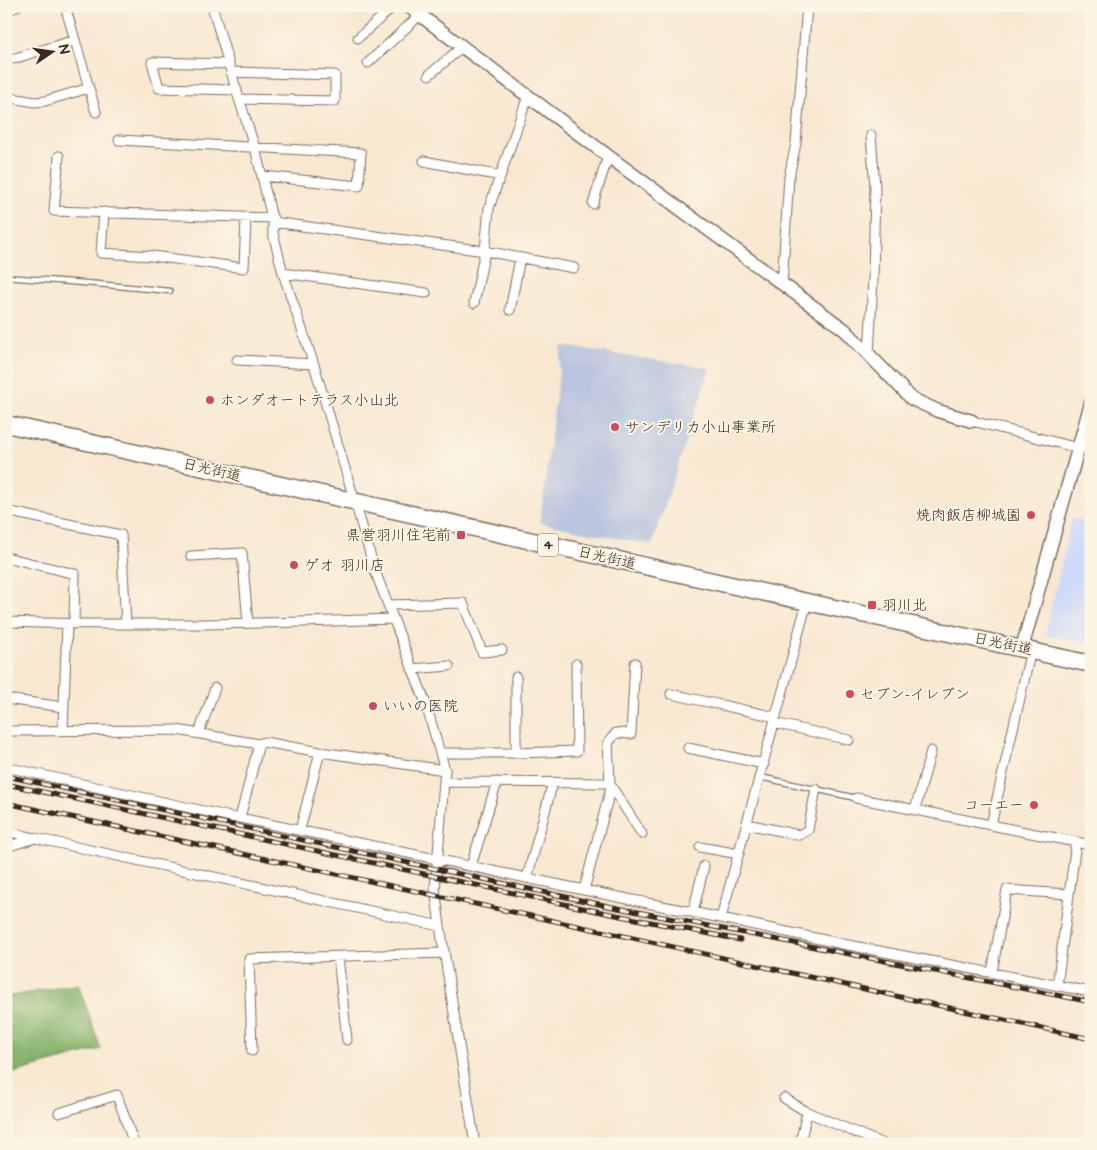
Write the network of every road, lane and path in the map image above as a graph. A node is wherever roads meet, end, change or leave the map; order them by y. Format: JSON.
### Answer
{"nodes":[{"id":1,"x":17,"y":6,"type":"edge"},
{"id":2,"x":65,"y":6,"type":"edge"},
{"id":3,"x":212,"y":6,"type":"edge"},
{"id":4,"x":394,"y":6,"type":"edge"},
{"id":5,"x":408,"y":6,"type":"edge"},
{"id":6,"x":807,"y":6,"type":"edge"},
{"id":7,"x":6,"y":12,"type":"edge"},
{"id":8,"x":420,"y":15,"type":"junction"},
{"id":9,"x":358,"y":38,"type":"dead end"},
{"id":10,"x":75,"y":40,"type":"junction"},
{"id":11,"x":462,"y":46,"type":"junction"},
{"id":12,"x":6,"y":61,"type":"edge"},
{"id":13,"x":368,"y":63,"type":"dead end"},
{"id":14,"x":231,"y":68,"type":"junction"},
{"id":15,"x":429,"y":74,"type":"dead end"},
{"id":16,"x":89,"y":88,"type":"junction"},
{"id":17,"x":238,"y":95,"type":"junction"},
{"id":18,"x":528,"y":96,"type":"junction"},
{"id":19,"x":6,"y":97,"type":"edge"},
{"id":20,"x":96,"y":112,"type":"dead end"},
{"id":21,"x":871,"y":135,"type":"dead end"},
{"id":22,"x":118,"y":140,"type":"dead end"},
{"id":23,"x":255,"y":148,"type":"junction"},
{"id":24,"x":59,"y":156,"type":"dead end"},
{"id":25,"x":608,"y":156,"type":"junction"},
{"id":26,"x":424,"y":161,"type":"dead end"},
{"id":27,"x":263,"y":176,"type":"junction"},
{"id":28,"x":501,"y":176,"type":"junction"},
{"id":29,"x":593,"y":204,"type":"dead end"},
{"id":30,"x":104,"y":212,"type":"junction"},
{"id":31,"x":246,"y":218,"type":"junction"},
{"id":32,"x":273,"y":220,"type":"junction"},
{"id":33,"x":485,"y":251,"type":"junction"},
{"id":34,"x":520,"y":258,"type":"junction"},
{"id":35,"x":574,"y":268,"type":"dead end"},
{"id":36,"x":283,"y":273,"type":"junction"},
{"id":37,"x":6,"y":277,"type":"edge"},
{"id":38,"x":782,"y":284,"type":"junction"},
{"id":39,"x":170,"y":292,"type":"dead end"},
{"id":40,"x":426,"y":293,"type":"dead end"},
{"id":41,"x":474,"y":303,"type":"dead end"},
{"id":42,"x":510,"y":310,"type":"dead end"},
{"id":43,"x":869,"y":355,"type":"junction"},
{"id":44,"x":237,"y":360,"type":"dead end"},
{"id":45,"x":314,"y":364,"type":"junction"},
{"id":46,"x":1091,"y":403,"type":"edge"},
{"id":47,"x":972,"y":421,"type":"joint"},
{"id":48,"x":6,"y":424,"type":"edge"},
{"id":49,"x":1082,"y":448,"type":"edge"},
{"id":50,"x":355,"y":502,"type":"junction"},
{"id":51,"x":6,"y":511,"type":"edge"},
{"id":52,"x":191,"y":556,"type":"dead end"},
{"id":53,"x":6,"y":557,"type":"edge"},
{"id":54,"x":807,"y":602,"type":"junction"},
{"id":55,"x":388,"y":605,"type":"junction"},
{"id":56,"x":393,"y":620,"type":"junction"},
{"id":57,"x":6,"y":622,"type":"edge"},
{"id":58,"x":70,"y":624,"type":"junction"},
{"id":59,"x":126,"y":624,"type":"junction"},
{"id":60,"x":248,"y":624,"type":"junction"},
{"id":61,"x":1027,"y":649,"type":"junction"},
{"id":62,"x":502,"y":650,"type":"dead end"},
{"id":63,"x":635,"y":663,"type":"dead end"},
{"id":64,"x":576,"y":664,"type":"dead end"},
{"id":65,"x":1091,"y":664,"type":"edge"},
{"id":66,"x":448,"y":666,"type":"dead end"},
{"id":67,"x":412,"y":669,"type":"junction"},
{"id":68,"x":516,"y":677,"type":"dead end"},
{"id":69,"x":215,"y":688,"type":"dead end"},
{"id":70,"x":671,"y":694,"type":"dead end"},
{"id":71,"x":6,"y":699,"type":"edge"},
{"id":72,"x":63,"y":707,"type":"junction"},
{"id":73,"x":775,"y":720,"type":"junction"},
{"id":74,"x":63,"y":730,"type":"junction"},
{"id":75,"x":6,"y":731,"type":"edge"},
{"id":76,"x":199,"y":733,"type":"junction"},
{"id":77,"x":849,"y":740,"type":"dead end"},
{"id":78,"x":259,"y":744,"type":"junction"},
{"id":79,"x":688,"y":748,"type":"dead end"},
{"id":80,"x":320,"y":752,"type":"junction"},
{"id":81,"x":931,"y":752,"type":"dead end"},
{"id":82,"x":440,"y":753,"type":"junction"},
{"id":83,"x":516,"y":753,"type":"junction"},
{"id":84,"x":764,"y":764,"type":"junction"},
{"id":85,"x":6,"y":767,"type":"edge"},
{"id":86,"x":445,"y":770,"type":"junction"},
{"id":87,"x":760,"y":777,"type":"junction"},
{"id":88,"x":444,"y":782,"type":"junction"},
{"id":89,"x":497,"y":782,"type":"junction"},
{"id":90,"x":553,"y":782,"type":"junction"},
{"id":91,"x":610,"y":785,"type":"junction"},
{"id":92,"x":816,"y":789,"type":"junction"},
{"id":93,"x":856,"y":798,"type":"joint"},
{"id":94,"x":915,"y":810,"type":"junction"},
{"id":95,"x":240,"y":818,"type":"junction"},
{"id":96,"x":747,"y":824,"type":"junction"},
{"id":97,"x":991,"y":825,"type":"junction"},
{"id":98,"x":300,"y":830,"type":"junction"},
{"id":99,"x":6,"y":831,"type":"edge"},
{"id":100,"x":642,"y":834,"type":"dead end"},
{"id":101,"x":35,"y":838,"type":"junction"},
{"id":102,"x":1076,"y":842,"type":"junction"},
{"id":103,"x":1091,"y":845,"type":"edge"},
{"id":104,"x":6,"y":847,"type":"edge"},
{"id":105,"x":700,"y":847,"type":"dead end"},
{"id":106,"x":738,"y":854,"type":"junction"},
{"id":107,"x":438,"y":859,"type":"junction"},
{"id":108,"x":471,"y":866,"type":"junction"},
{"id":109,"x":704,"y":866,"type":"dead end"},
{"id":110,"x":527,"y":878,"type":"junction"},
{"id":111,"x":584,"y":890,"type":"junction"},
{"id":112,"x":1069,"y":894,"type":"junction"},
{"id":113,"x":693,"y":912,"type":"junction"},
{"id":114,"x":721,"y":918,"type":"junction"},
{"id":115,"x":440,"y":926,"type":"junction"},
{"id":116,"x":444,"y":953,"type":"junction"},
{"id":117,"x":338,"y":957,"type":"junction"},
{"id":118,"x":992,"y":972,"type":"junction"},
{"id":119,"x":1057,"y":986,"type":"junction"},
{"id":120,"x":1091,"y":992,"type":"edge"},
{"id":121,"x":346,"y":1040,"type":"dead end"},
{"id":122,"x":252,"y":1051,"type":"dead end"},
{"id":123,"x":784,"y":1098,"type":"dead end"},
{"id":124,"x":807,"y":1112,"type":"junction"},
{"id":125,"x":59,"y":1113,"type":"dead end"},
{"id":126,"x":134,"y":1144,"type":"edge"},
{"id":127,"x":475,"y":1144,"type":"edge"},
{"id":128,"x":800,"y":1144,"type":"edge"},
{"id":129,"x":883,"y":1144,"type":"edge"}],
"edges":[{"from":1,"to":7,"type":"street"},
{"from":2,"to":10,"type":"street"},
{"from":3,"to":14,"type":"street"},
{"from":4,"to":9,"type":"street"},
{"from":5,"to":8,"type":"street"},
{"from":6,"to":38,"type":"street"},
{"from":8,"to":11,"type":"street"},
{"from":8,"to":13,"type":"street"},
{"from":10,"to":12,"type":"street"},
{"from":10,"to":16,"type":"street"},
{"from":11,"to":15,"type":"street"},
{"from":11,"to":18,"type":"street"},
{"from":14,"to":17,"type":"street"},
{"from":14,"to":17,"type":"street"},
{"from":14,"to":17,"type":"street"},
{"from":16,"to":19,"type":"street"},
{"from":16,"to":20,"type":"street"},
{"from":17,"to":23,"type":"street"},
{"from":18,"to":25,"type":"street"},
{"from":18,"to":28,"type":"street"},
{"from":21,"to":43,"type":"street"},
{"from":22,"to":23,"type":"street"},
{"from":23,"to":27,"type":"street"},
{"from":23,"to":27,"type":"street"},
{"from":24,"to":30,"type":"street"},
{"from":25,"to":29,"type":"street"},
{"from":25,"to":38,"type":"street"},
{"from":26,"to":28,"type":"street"},
{"from":27,"to":32,"type":"street"},
{"from":28,"to":33,"type":"street"},
{"from":30,"to":31,"type":"street"},
{"from":30,"to":31,"type":"street"},
{"from":31,"to":32,"type":"street"},
{"from":32,"to":33,"type":"street"},
{"from":32,"to":36,"type":"street"},
{"from":33,"to":34,"type":"street"},
{"from":33,"to":41,"type":"street"},
{"from":34,"to":35,"type":"street"},
{"from":34,"to":42,"type":"street"},
{"from":36,"to":40,"type":"street"},
{"from":36,"to":45,"type":"street"},
{"from":37,"to":39,"type":"lane"},
{"from":38,"to":43,"type":"street"},
{"from":43,"to":47,"type":"street"},
{"from":44,"to":45,"type":"street"},
{"from":45,"to":50,"type":"street"},
{"from":46,"to":49,"type":"street"},
{"from":47,"to":49,"type":"street"},
{"from":48,"to":50,"type":"highway","name":"日光街道","number":"4"},
{"from":49,"to":61,"type":"street"},
{"from":50,"to":54,"type":"highway","name":"日光街道","number":"4"},
{"from":50,"to":55,"type":"street"},
{"from":51,"to":59,"type":"street"},
{"from":52,"to":60,"type":"street"},
{"from":53,"to":58,"type":"street"},
{"from":54,"to":61,"type":"highway","name":"日光街道","number":"4"},
{"from":54,"to":73,"type":"street"},
{"from":55,"to":56,"type":"street"},
{"from":55,"to":62,"type":"street"},
{"from":56,"to":60,"type":"street"},
{"from":56,"to":67,"type":"street"},
{"from":57,"to":58,"type":"street"},
{"from":58,"to":59,"type":"street"},
{"from":58,"to":72,"type":"street"},
{"from":59,"to":60,"type":"street"},
{"from":61,"to":65,"type":"highway","name":"日光街道","number":"4"},
{"from":61,"to":97,"type":"street"},
{"from":63,"to":91,"type":"street"},
{"from":64,"to":83,"type":"street"},
{"from":66,"to":67,"type":"street"},
{"from":67,"to":82,"type":"street"},
{"from":68,"to":83,"type":"street"},
{"from":69,"to":76,"type":"street"},
{"from":70,"to":73,"type":"street"},
{"from":71,"to":72,"type":"street"},
{"from":72,"to":74,"type":"street"},
{"from":73,"to":77,"type":"street"},
{"from":73,"to":84,"type":"street"},
{"from":74,"to":75,"type":"street"},
{"from":74,"to":76,"type":"street"},
{"from":76,"to":78,"type":"street"},
{"from":78,"to":80,"type":"street"},
{"from":78,"to":95,"type":"street"},
{"from":79,"to":84,"type":"street"},
{"from":80,"to":86,"type":"street"},
{"from":80,"to":98,"type":"street"},
{"from":81,"to":94,"type":"street"},
{"from":82,"to":83,"type":"street"},
{"from":82,"to":86,"type":"street"},
{"from":84,"to":87,"type":"street"},
{"from":85,"to":95,"type":"street"},
{"from":86,"to":88,"type":"street"},
{"from":87,"to":92,"type":"lane"},
{"from":87,"to":96,"type":"street"},
{"from":88,"to":89,"type":"street"},
{"from":88,"to":107,"type":"street"},
{"from":89,"to":90,"type":"street"},
{"from":89,"to":108,"type":"street"},
{"from":90,"to":91,"type":"street"},
{"from":90,"to":110,"type":"street"},
{"from":91,"to":100,"type":"street"},
{"from":91,"to":111,"type":"street"},
{"from":92,"to":93,"type":"lane"},
{"from":92,"to":96,"type":"street"},
{"from":93,"to":94,"type":"street"},
{"from":94,"to":97,"type":"street"},
{"from":95,"to":98,"type":"street"},
{"from":96,"to":106,"type":"street"},
{"from":97,"to":102,"type":"street"},
{"from":98,"to":107,"type":"street"},
{"from":99,"to":101,"type":"street"},
{"from":101,"to":104,"type":"street"},
{"from":101,"to":115,"type":"street"},
{"from":102,"to":103,"type":"street"},
{"from":102,"to":112,"type":"street"},
{"from":105,"to":106,"type":"street"},
{"from":106,"to":114,"type":"street"},
{"from":107,"to":108,"type":"street"},
{"from":107,"to":115,"type":"street"},
{"from":108,"to":110,"type":"street"},
{"from":109,"to":113,"type":"street"},
{"from":110,"to":111,"type":"street"},
{"from":111,"to":113,"type":"street"},
{"from":112,"to":118,"type":"street"},
{"from":112,"to":119,"type":"street"},
{"from":113,"to":114,"type":"street"},
{"from":114,"to":118,"type":"street"},
{"from":115,"to":116,"type":"street"},
{"from":116,"to":117,"type":"street"},
{"from":116,"to":127,"type":"street"},
{"from":117,"to":121,"type":"street"},
{"from":117,"to":122,"type":"street"},
{"from":118,"to":119,"type":"street"},
{"from":119,"to":120,"type":"street"},
{"from":123,"to":124,"type":"street"},
{"from":124,"to":128,"type":"street"},
{"from":124,"to":129,"type":"street"},
{"from":125,"to":126,"type":"street"}]}
